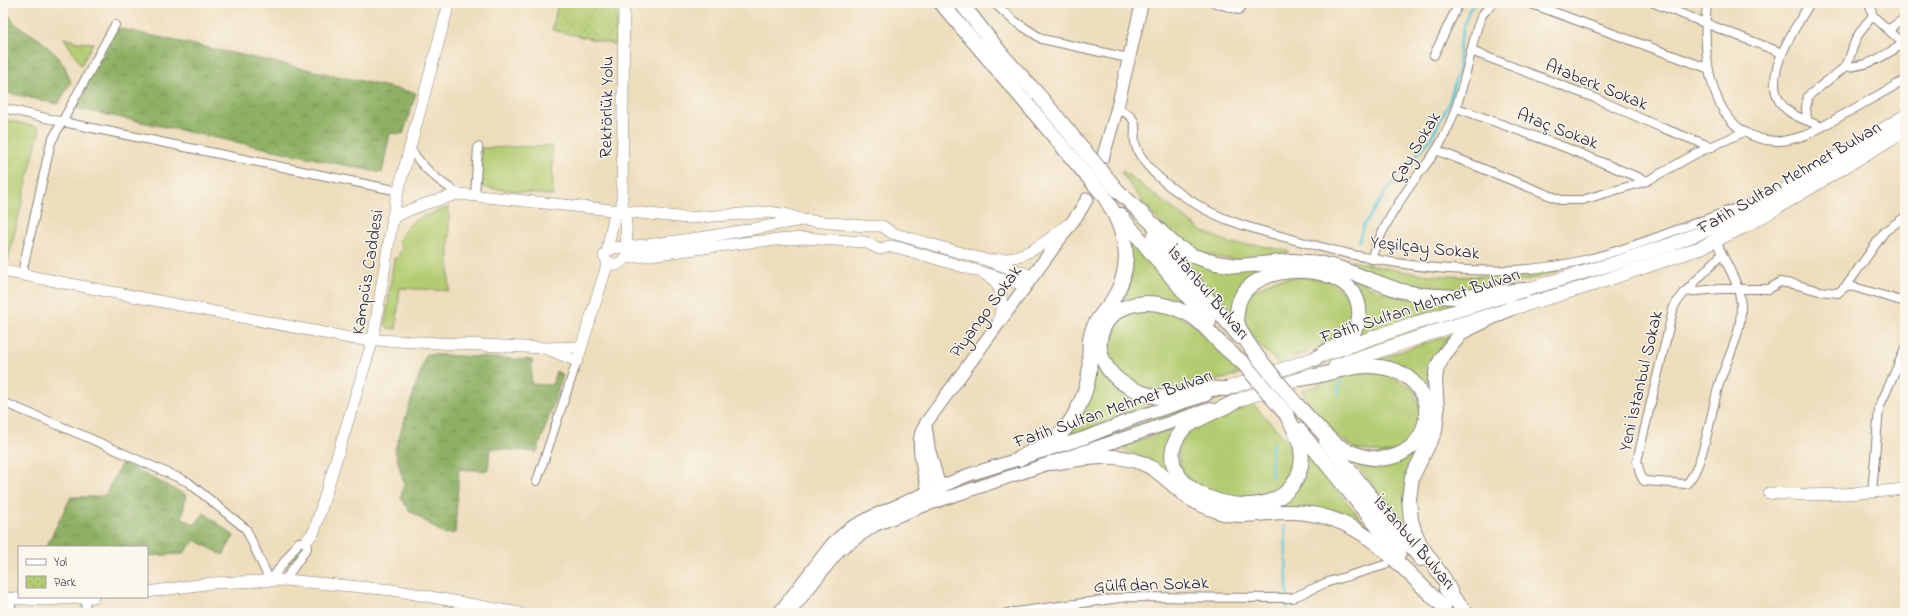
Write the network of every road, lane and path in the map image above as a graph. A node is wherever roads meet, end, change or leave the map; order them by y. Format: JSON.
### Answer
{"nodes":[{"id":1,"x":449,"y":3,"type":"edge"},
{"id":2,"x":624,"y":3,"type":"edge"},
{"id":3,"x":941,"y":3,"type":"edge"},
{"id":4,"x":960,"y":3,"type":"edge"},
{"id":5,"x":994,"y":3,"type":"edge"},
{"id":6,"x":1142,"y":3,"type":"edge"},
{"id":7,"x":1216,"y":3,"type":"edge"},
{"id":8,"x":1244,"y":3,"type":"edge"},
{"id":9,"x":1459,"y":3,"type":"edge"},
{"id":10,"x":1492,"y":3,"type":"edge"},
{"id":11,"x":1529,"y":3,"type":"edge"},
{"id":12,"x":1654,"y":3,"type":"edge"},
{"id":13,"x":1706,"y":3,"type":"edge"},
{"id":14,"x":1810,"y":3,"type":"edge"},
{"id":15,"x":1869,"y":3,"type":"edge"},
{"id":16,"x":1874,"y":16,"type":"junction"},
{"id":17,"x":1905,"y":18,"type":"edge"},
{"id":18,"x":1705,"y":23,"type":"junction"},
{"id":19,"x":115,"y":25,"type":"dead end"},
{"id":20,"x":1889,"y":29,"type":"junction"},
{"id":21,"x":1904,"y":44,"type":"edge"},
{"id":22,"x":1471,"y":51,"type":"junction"},
{"id":23,"x":1782,"y":53,"type":"junction"},
{"id":24,"x":1434,"y":55,"type":"dead end"},
{"id":25,"x":1128,"y":58,"type":"junction"},
{"id":26,"x":1845,"y":67,"type":"junction"},
{"id":27,"x":1707,"y":68,"type":"junction"},
{"id":28,"x":1905,"y":80,"type":"edge"},
{"id":29,"x":3,"y":108,"type":"edge"},
{"id":30,"x":1457,"y":108,"type":"junction"},
{"id":31,"x":1117,"y":109,"type":"junction"},
{"id":32,"x":1905,"y":116,"type":"edge"},
{"id":33,"x":1807,"y":120,"type":"junction"},
{"id":34,"x":63,"y":122,"type":"junction"},
{"id":35,"x":1822,"y":127,"type":"junction"},
{"id":36,"x":1905,"y":130,"type":"edge"},
{"id":37,"x":1744,"y":132,"type":"junction"},
{"id":38,"x":1712,"y":146,"type":"junction"},
{"id":39,"x":478,"y":147,"type":"dead end"},
{"id":40,"x":411,"y":150,"type":"junction"},
{"id":41,"x":1436,"y":150,"type":"junction"},
{"id":42,"x":1103,"y":157,"type":"dead end"},
{"id":43,"x":1647,"y":181,"type":"junction"},
{"id":44,"x":1117,"y":190,"type":"junction"},
{"id":45,"x":399,"y":191,"type":"junction"},
{"id":46,"x":1779,"y":193,"type":"junction"},
{"id":47,"x":459,"y":194,"type":"junction"},
{"id":48,"x":475,"y":196,"type":"junction"},
{"id":49,"x":1104,"y":196,"type":"junction"},
{"id":50,"x":1087,"y":199,"type":"dead end"},
{"id":51,"x":619,"y":212,"type":"junction"},
{"id":52,"x":1905,"y":216,"type":"edge"},
{"id":53,"x":392,"y":218,"type":"junction"},
{"id":54,"x":802,"y":220,"type":"junction"},
{"id":55,"x":1072,"y":221,"type":"junction"},
{"id":56,"x":875,"y":227,"type":"junction"},
{"id":57,"x":892,"y":233,"type":"junction"},
{"id":58,"x":804,"y":238,"type":"junction"},
{"id":59,"x":1716,"y":241,"type":"junction"},
{"id":60,"x":870,"y":244,"type":"junction"},
{"id":61,"x":890,"y":246,"type":"junction"},
{"id":62,"x":627,"y":247,"type":"junction"},
{"id":63,"x":1722,"y":254,"type":"junction"},
{"id":64,"x":607,"y":256,"type":"junction"},
{"id":65,"x":627,"y":258,"type":"junction"},
{"id":66,"x":1371,"y":259,"type":"junction"},
{"id":67,"x":986,"y":260,"type":"junction"},
{"id":68,"x":976,"y":270,"type":"junction"},
{"id":69,"x":3,"y":271,"type":"edge"},
{"id":70,"x":22,"y":273,"type":"junction"},
{"id":71,"x":1029,"y":281,"type":"junction"},
{"id":72,"x":1847,"y":285,"type":"junction"},
{"id":73,"x":1739,"y":289,"type":"junction"},
{"id":74,"x":1524,"y":290,"type":"junction"},
{"id":75,"x":1685,"y":292,"type":"junction"},
{"id":76,"x":1905,"y":302,"type":"edge"},
{"id":77,"x":1513,"y":307,"type":"junction"},
{"id":78,"x":998,"y":324,"type":"junction"},
{"id":79,"x":373,"y":339,"type":"junction"},
{"id":80,"x":581,"y":347,"type":"junction"},
{"id":81,"x":544,"y":348,"type":"junction"},
{"id":82,"x":1905,"y":349,"type":"edge"},
{"id":83,"x":1256,"y":355,"type":"junction"},
{"id":84,"x":1316,"y":359,"type":"junction"},
{"id":85,"x":577,"y":361,"type":"junction"},
{"id":86,"x":1244,"y":364,"type":"junction"},
{"id":87,"x":1301,"y":378,"type":"junction"},
{"id":88,"x":1226,"y":389,"type":"junction"},
{"id":89,"x":1236,"y":401,"type":"junction"},
{"id":90,"x":1297,"y":405,"type":"junction"},
{"id":91,"x":3,"y":408,"type":"edge"},
{"id":92,"x":1286,"y":414,"type":"junction"},
{"id":93,"x":1019,"y":459,"type":"junction"},
{"id":94,"x":1051,"y":463,"type":"junction"},
{"id":95,"x":537,"y":481,"type":"dead end"},
{"id":96,"x":934,"y":488,"type":"junction"},
{"id":97,"x":1905,"y":489,"type":"edge"},
{"id":98,"x":1769,"y":493,"type":"dead end"},
{"id":99,"x":1872,"y":493,"type":"junction"},
{"id":100,"x":938,"y":500,"type":"junction"},
{"id":101,"x":306,"y":541,"type":"junction"},
{"id":102,"x":1385,"y":565,"type":"dead end"},
{"id":103,"x":286,"y":580,"type":"junction"},
{"id":104,"x":270,"y":581,"type":"junction"},
{"id":105,"x":148,"y":592,"type":"edge"},
{"id":106,"x":1452,"y":595,"type":"junction"},
{"id":107,"x":8,"y":598,"type":"edge"},
{"id":108,"x":75,"y":598,"type":"edge"},
{"id":109,"x":90,"y":598,"type":"edge"},
{"id":110,"x":1446,"y":610,"type":"edge"},
{"id":111,"x":10,"y":613,"type":"edge"},
{"id":112,"x":85,"y":613,"type":"edge"},
{"id":113,"x":519,"y":613,"type":"edge"},
{"id":114,"x":779,"y":613,"type":"edge"},
{"id":115,"x":789,"y":613,"type":"edge"},
{"id":116,"x":1007,"y":613,"type":"edge"},
{"id":117,"x":1466,"y":613,"type":"edge"}],
"edges":[{"from":1,"to":40,"type":"street","name":"Kampüs Caddesi"},
{"from":2,"to":51,"type":"street","name":"Rektörlük Yolu"},
{"from":3,"to":49,"type":"highway","name":"İstanbul Bulvarı","bridge":true},
{"from":4,"to":44,"type":"highway","name":"İstanbul Bulvarı","bridge":true},
{"from":5,"to":25,"type":"street"},
{"from":6,"to":25,"type":"main road"},
{"from":7,"to":8,"type":"street"},
{"from":9,"to":24,"type":"street"},
{"from":10,"to":22,"type":"street","name":"Çay Sokak"},
{"from":11,"to":27,"type":"street"},
{"from":12,"to":18,"type":"street"},
{"from":13,"to":18,"type":"street"},
{"from":14,"to":23,"type":"street"},
{"from":15,"to":16,"type":"street"},
{"from":16,"to":20,"type":"street"},
{"from":16,"to":26,"type":"street"},
{"from":17,"to":20,"type":"street"},
{"from":18,"to":23,"type":"street"},
{"from":18,"to":27,"type":"street"},
{"from":19,"to":34,"type":"street"},
{"from":20,"to":21,"type":"street"},
{"from":21,"to":26,"type":"street"},
{"from":22,"to":30,"type":"street","name":"Çay Sokak"},
{"from":22,"to":38,"type":"street","name":"Ataberk Sokak"},
{"from":23,"to":33,"type":"street"},
{"from":25,"to":31,"type":"main road"},
{"from":26,"to":33,"type":"street"},
{"from":27,"to":37,"type":"street"},
{"from":28,"to":35,"type":"street"},
{"from":29,"to":34,"type":"street"},
{"from":30,"to":41,"type":"street","name":"Çay Sokak"},
{"from":30,"to":43,"type":"street","name":"Ataç Sokak"},
{"from":31,"to":42,"type":"main road"},
{"from":31,"to":66,"type":"street","name":"Yeşilçay Sokak"},
{"from":32,"to":46,"type":"main road","name":"Fatih Sultan Mehmet Bulvarı"},
{"from":33,"to":35,"type":"street"},
{"from":34,"to":45,"type":"street"},
{"from":34,"to":70,"type":"street"},
{"from":35,"to":37,"type":"street"},
{"from":36,"to":59,"type":"main road","name":"Fatih Sultan Mehmet Bulvarı"},
{"from":37,"to":38,"type":"street"},
{"from":38,"to":43,"type":"street"},
{"from":39,"to":48,"type":"street"},
{"from":40,"to":45,"type":"street","name":"Kampüs Caddesi"},
{"from":40,"to":47,"type":"street"},
{"from":41,"to":43,"type":"street"},
{"from":41,"to":66,"type":"street","name":"Çay Sokak"},
{"from":44,"to":74,"type":"highway"},
{"from":44,"to":83,"type":"highway","name":"İstanbul Bulvarı"},
{"from":45,"to":53,"type":"street","name":"Kampüs Caddesi"},
{"from":46,"to":66,"type":"street","name":"Yeşilçay Sokak"},
{"from":46,"to":74,"type":"main road","name":"Fatih Sultan Mehmet Bulvarı"},
{"from":47,"to":48,"type":"street"},
{"from":47,"to":53,"type":"street"},
{"from":48,"to":51,"type":"street"},
{"from":49,"to":86,"type":"highway","name":"İstanbul Bulvarı"},
{"from":49,"to":93,"type":"highway"},
{"from":50,"to":55,"type":"main road","name":"Piyango Sokak"},
{"from":51,"to":54,"type":"street"},
{"from":51,"to":62,"type":"street"},
{"from":51,"to":64,"type":"street"},
{"from":52,"to":72,"type":"street"},
{"from":53,"to":79,"type":"street","name":"Kampüs Caddesi"},
{"from":54,"to":56,"type":"street"},
{"from":54,"to":58,"type":"street"},
{"from":54,"to":62,"type":"street"},
{"from":55,"to":67,"type":"street"},
{"from":55,"to":71,"type":"main road","name":"Piyango Sokak"},
{"from":56,"to":57,"type":"street"},
{"from":56,"to":60,"type":"street"},
{"from":57,"to":61,"type":"street"},
{"from":57,"to":67,"type":"street"},
{"from":58,"to":60,"type":"street"},
{"from":58,"to":65,"type":"street"},
{"from":59,"to":63,"type":"street"},
{"from":59,"to":77,"type":"main road","name":"Fatih Sultan Mehmet Bulvarı"},
{"from":60,"to":61,"type":"street"},
{"from":61,"to":68,"type":"street"},
{"from":62,"to":64,"type":"street"},
{"from":62,"to":65,"type":"street"},
{"from":63,"to":73,"type":"street"},
{"from":63,"to":75,"type":"street","name":"Yeni İstanbul Sokak"},
{"from":64,"to":65,"type":"street"},
{"from":64,"to":80,"type":"street"},
{"from":67,"to":71,"type":"street"},
{"from":68,"to":71,"type":"street"},
{"from":68,"to":78,"type":"street"},
{"from":69,"to":70,"type":"street"},
{"from":70,"to":79,"type":"street"},
{"from":71,"to":78,"type":"main road","name":"Piyango Sokak"},
{"from":72,"to":73,"type":"street"},
{"from":72,"to":76,"type":"street"},
{"from":73,"to":75,"type":"street"},
{"from":73,"to":75,"type":"street","name":"Yeni İstanbul Sokak"},
{"from":74,"to":84,"type":"main road","name":"Fatih Sultan Mehmet Bulvarı"},
{"from":77,"to":87,"type":"main road","name":"Fatih Sultan Mehmet Bulvarı"},
{"from":77,"to":106,"type":"highway"},
{"from":78,"to":96,"type":"main road","name":"Piyango Sokak"},
{"from":79,"to":81,"type":"street"},
{"from":79,"to":101,"type":"street","name":"Kampüs Caddesi"},
{"from":80,"to":81,"type":"street"},
{"from":80,"to":85,"type":"street"},
{"from":81,"to":85,"type":"street"},
{"from":82,"to":99,"type":"street"},
{"from":83,"to":84,"type":"highway"},
{"from":83,"to":90,"type":"highway","name":"İstanbul Bulvarı","bridge":true},
{"from":84,"to":88,"type":"main road","name":"Fatih Sultan Mehmet Bulvarı"},
{"from":85,"to":95,"type":"street"},
{"from":86,"to":88,"type":"highway"},
{"from":86,"to":92,"type":"highway","name":"İstanbul Bulvarı","bridge":true},
{"from":87,"to":89,"type":"main road","name":"Fatih Sultan Mehmet Bulvarı"},
{"from":87,"to":90,"type":"highway"},
{"from":88,"to":93,"type":"main road","name":"Fatih Sultan Mehmet Bulvarı"},
{"from":89,"to":92,"type":"highway"},
{"from":89,"to":94,"type":"main road","name":"Fatih Sultan Mehmet Bulvarı"},
{"from":90,"to":106,"type":"highway","name":"İstanbul Bulvarı"},
{"from":91,"to":104,"type":"street"},
{"from":92,"to":110,"type":"highway","name":"İstanbul Bulvarı"},
{"from":93,"to":96,"type":"main road","name":"Fatih Sultan Mehmet Bulvarı"},
{"from":94,"to":100,"type":"main road","name":"Fatih Sultan Mehmet Bulvarı"},
{"from":94,"to":110,"type":"highway"},
{"from":96,"to":100,"type":"main road"},
{"from":96,"to":114,"type":"main road","name":"Fatih Sultan Mehmet Bulvarı"},
{"from":97,"to":99,"type":"street"},
{"from":98,"to":99,"type":"street"},
{"from":100,"to":115,"type":"main road","name":"Fatih Sultan Mehmet Bulvarı"},
{"from":101,"to":103,"type":"street"},
{"from":101,"to":104,"type":"street"},
{"from":102,"to":116,"type":"street","name":"Gülfidan Sokak"},
{"from":103,"to":104,"type":"street"},
{"from":103,"to":113,"type":"street"},
{"from":104,"to":105,"type":"street"},
{"from":106,"to":117,"type":"highway"},
{"from":107,"to":108,"type":"street"},
{"from":107,"to":111,"type":"street"},
{"from":109,"to":112,"type":"street"}]}
